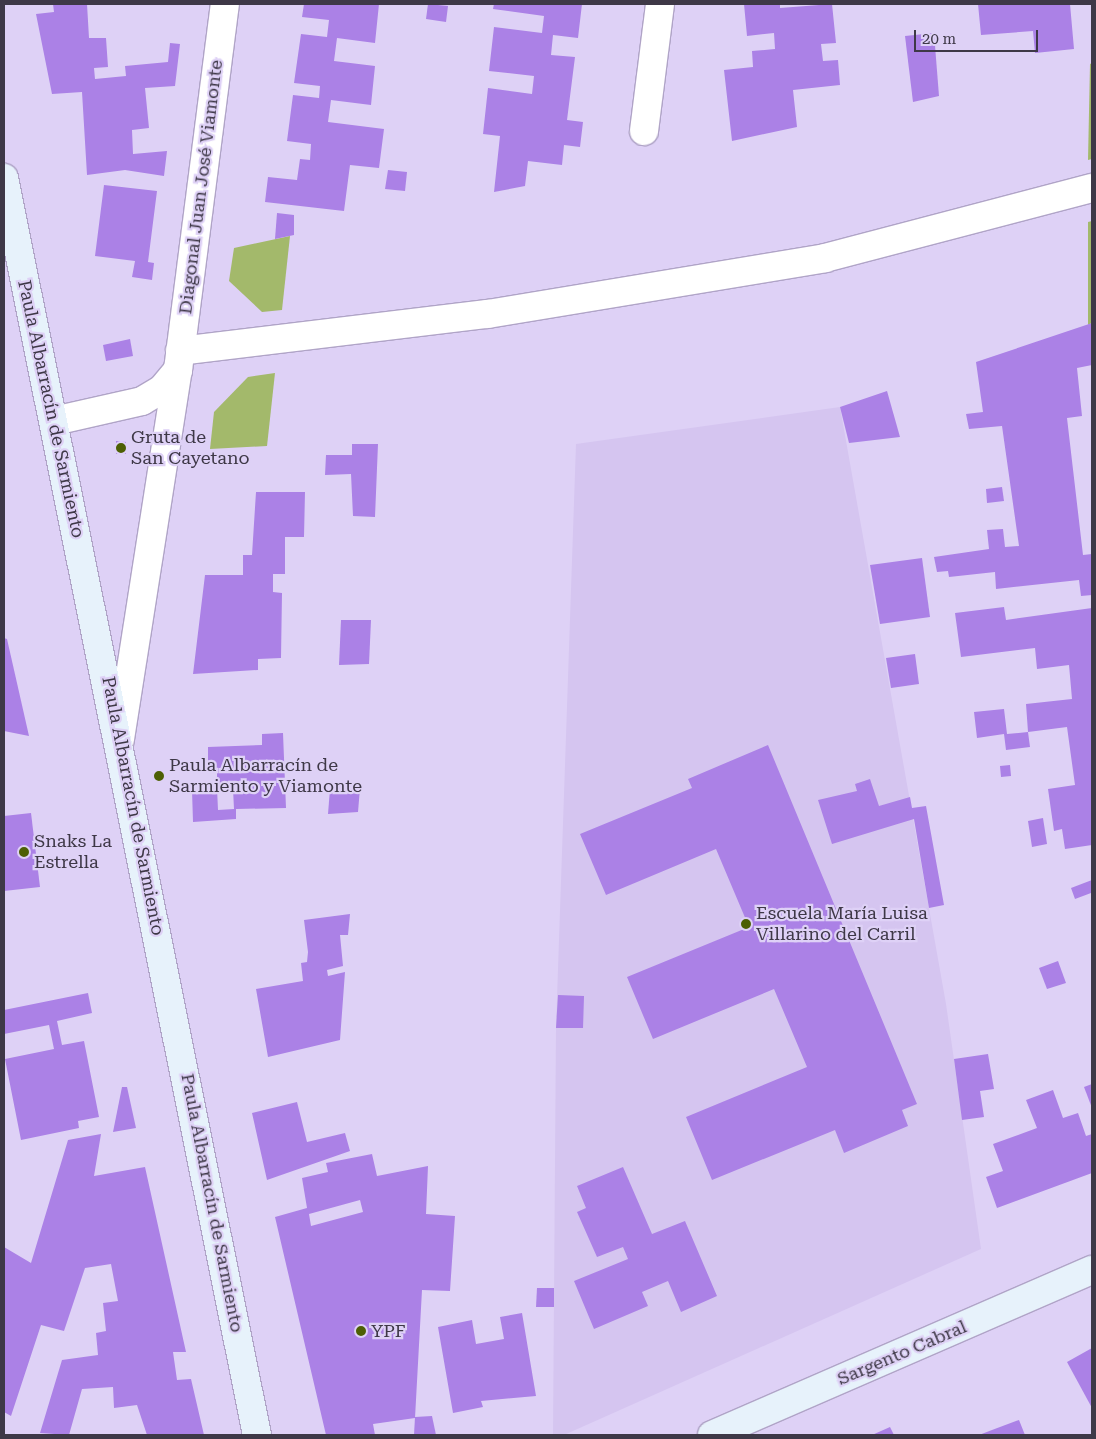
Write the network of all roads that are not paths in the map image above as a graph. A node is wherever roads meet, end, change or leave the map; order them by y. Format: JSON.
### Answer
{"nodes":[{"id":1,"x":224,"y":4,"type":"edge"},
{"id":2,"x":660,"y":4,"type":"edge"},
{"id":3,"x":644,"y":130,"type":"dead end"},
{"id":4,"x":4,"y":178,"type":"edge"},
{"id":5,"x":1092,"y":188,"type":"edge"},
{"id":6,"x":179,"y":360,"type":"junction"},
{"id":7,"x":54,"y":421,"type":"junction"},
{"id":8,"x":120,"y":739,"type":"junction"},
{"id":9,"x":1092,"y":1270,"type":"edge"},
{"id":10,"x":257,"y":1435,"type":"edge"},
{"id":11,"x":712,"y":1435,"type":"edge"}],
"edges":[{"from":1,"to":6,"type":"street","name":"Diagonal Juan José Viamonte"},
{"from":2,"to":3,"type":"street"},
{"from":4,"to":7,"type":"main road","name":"Paula Albarracín de Sarmiento"},
{"from":5,"to":6,"type":"street"},
{"from":6,"to":7,"type":"street"},
{"from":6,"to":8,"type":"street","name":"Diagonal Juan José Viamonte"},
{"from":7,"to":8,"type":"main road","name":"Paula Albarracín de Sarmiento"},
{"from":8,"to":10,"type":"main road","name":"Paula Albarracín de Sarmiento"},
{"from":9,"to":11,"type":"main road","name":"Sargento Cabral"}]}
